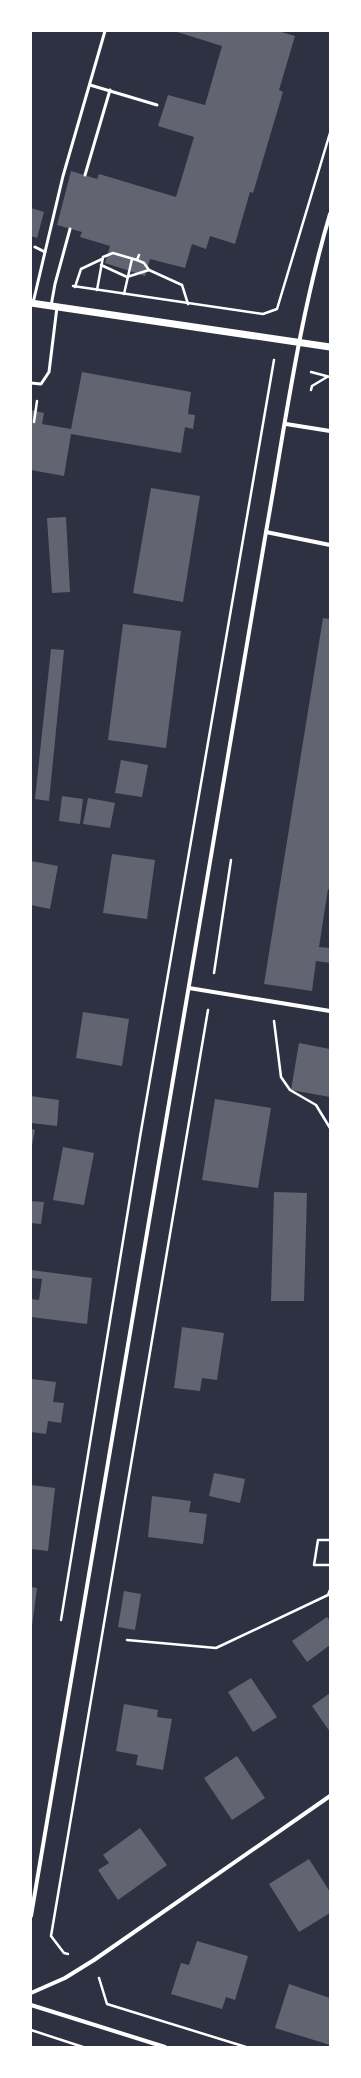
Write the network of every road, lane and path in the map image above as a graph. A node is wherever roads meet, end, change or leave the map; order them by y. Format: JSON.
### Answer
{"nodes":[{"id":1,"x":105,"y":31,"type":"edge"},
{"id":2,"x":90,"y":85,"type":"junction"},
{"id":3,"x":110,"y":90,"type":"junction"},
{"id":4,"x":157,"y":105,"type":"dead end"},
{"id":5,"x":330,"y":133,"type":"edge"},
{"id":6,"x":85,"y":175,"type":"dead end"},
{"id":7,"x":330,"y":214,"type":"edge"},
{"id":8,"x":70,"y":229,"type":"dead end"},
{"id":9,"x":35,"y":247,"type":"dead end"},
{"id":10,"x":45,"y":252,"type":"junction"},
{"id":11,"x":139,"y":255,"type":"dead end"},
{"id":12,"x":102,"y":259,"type":"junction"},
{"id":13,"x":132,"y":259,"type":"junction"},
{"id":14,"x":137,"y":260,"type":"junction"},
{"id":15,"x":101,"y":265,"type":"junction"},
{"id":16,"x":149,"y":270,"type":"junction"},
{"id":17,"x":127,"y":277,"type":"junction"},
{"id":18,"x":55,"y":284,"type":"junction"},
{"id":19,"x":75,"y":287,"type":"junction"},
{"id":20,"x":97,"y":290,"type":"junction"},
{"id":21,"x":124,"y":294,"type":"junction"},
{"id":22,"x":32,"y":303,"type":"edge"},
{"id":23,"x":188,"y":304,"type":"junction"},
{"id":24,"x":54,"y":306,"type":"junction"},
{"id":25,"x":300,"y":342,"type":"junction"},
{"id":26,"x":330,"y":347,"type":"edge"},
{"id":27,"x":274,"y":360,"type":"dead end"},
{"id":28,"x":327,"y":377,"type":"dead end"},
{"id":29,"x":31,"y":383,"type":"edge"},
{"id":30,"x":310,"y":392,"type":"dead end"},
{"id":31,"x":286,"y":424,"type":"junction"},
{"id":32,"x":330,"y":430,"type":"edge"},
{"id":33,"x":266,"y":532,"type":"junction"},
{"id":34,"x":330,"y":545,"type":"edge"},
{"id":35,"x":231,"y":858,"type":"dead end"},
{"id":36,"x":189,"y":988,"type":"junction"},
{"id":37,"x":211,"y":991,"type":"junction"},
{"id":38,"x":279,"y":1001,"type":"junction"},
{"id":39,"x":330,"y":1011,"type":"edge"},
{"id":40,"x":330,"y":1128,"type":"edge"},
{"id":41,"x":330,"y":1540,"type":"edge"},
{"id":42,"x":330,"y":1565,"type":"edge"},
{"id":43,"x":330,"y":1590,"type":"edge"},
{"id":44,"x":60,"y":1626,"type":"dead end"},
{"id":45,"x":127,"y":1640,"type":"dead end"},
{"id":46,"x":330,"y":1796,"type":"edge"},
{"id":47,"x":31,"y":1916,"type":"edge"},
{"id":48,"x":94,"y":1960,"type":"junction"},
{"id":49,"x":31,"y":1993,"type":"edge"},
{"id":50,"x":31,"y":2005,"type":"edge"},
{"id":51,"x":31,"y":2030,"type":"edge"},
{"id":52,"x":148,"y":2042,"type":"junction"},
{"id":53,"x":83,"y":2047,"type":"edge"},
{"id":54,"x":146,"y":2047,"type":"edge"},
{"id":55,"x":165,"y":2047,"type":"edge"},
{"id":56,"x":246,"y":2047,"type":"edge"}],
"edges":[{"from":1,"to":2,"type":"lane"},
{"from":2,"to":3,"type":"lane"},
{"from":2,"to":10,"type":"lane"},
{"from":3,"to":4,"type":"lane"},
{"from":3,"to":6,"type":"lane"},
{"from":5,"to":23,"type":"path"},
{"from":7,"to":25,"type":"street"},
{"from":8,"to":18,"type":"lane"},
{"from":9,"to":10,"type":"lane"},
{"from":10,"to":22,"type":"lane"},
{"from":11,"to":14,"type":"path"},
{"from":12,"to":13,"type":"path"},
{"from":12,"to":15,"type":"path"},
{"from":12,"to":19,"type":"path"},
{"from":13,"to":14,"type":"path"},
{"from":13,"to":17,"type":"path"},
{"from":14,"to":16,"type":"path"},
{"from":15,"to":17,"type":"path"},
{"from":15,"to":20,"type":"path"},
{"from":16,"to":17,"type":"path"},
{"from":16,"to":23,"type":"path"},
{"from":17,"to":21,"type":"path"},
{"from":18,"to":19,"type":"path"},
{"from":18,"to":24,"type":"lane"},
{"from":19,"to":20,"type":"path"},
{"from":20,"to":21,"type":"path"},
{"from":21,"to":23,"type":"path"},
{"from":22,"to":24,"type":"street"},
{"from":24,"to":25,"type":"street"},
{"from":24,"to":29,"type":"lane"},
{"from":25,"to":26,"type":"street"},
{"from":25,"to":31,"type":"street"},
{"from":27,"to":44,"type":"path"},
{"from":28,"to":30,"type":"path"},
{"from":31,"to":32,"type":"street"},
{"from":31,"to":33,"type":"street"},
{"from":33,"to":34,"type":"street"},
{"from":33,"to":36,"type":"street"},
{"from":35,"to":37,"type":"path"},
{"from":36,"to":37,"type":"street"},
{"from":36,"to":47,"type":"street"},
{"from":37,"to":38,"type":"street"},
{"from":37,"to":48,"type":"path"},
{"from":38,"to":39,"type":"street"},
{"from":38,"to":40,"type":"path"},
{"from":41,"to":42,"type":"path"},
{"from":43,"to":45,"type":"path"},
{"from":46,"to":48,"type":"street"},
{"from":48,"to":49,"type":"street"},
{"from":48,"to":56,"type":"path"},
{"from":50,"to":52,"type":"street"},
{"from":51,"to":53,"type":"path"},
{"from":52,"to":54,"type":"lane"},
{"from":52,"to":55,"type":"street"}]}
